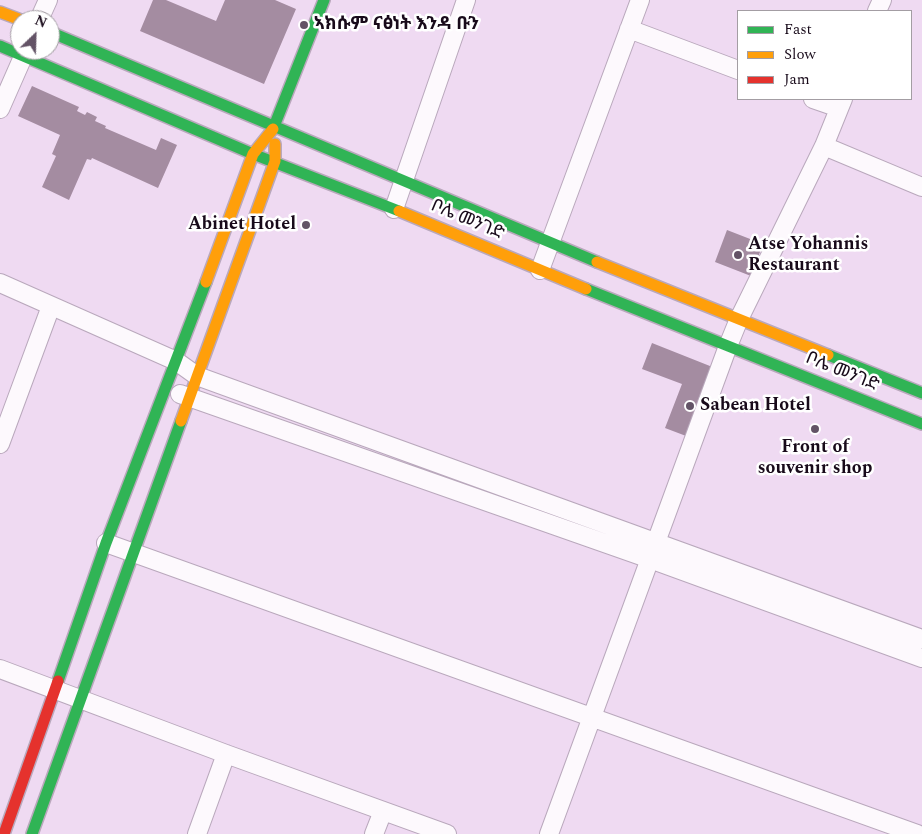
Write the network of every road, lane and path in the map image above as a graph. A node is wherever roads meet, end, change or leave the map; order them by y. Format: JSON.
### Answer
{"nodes":[{"id":1,"x":324,"y":0,"type":"edge"},
{"id":2,"x":466,"y":0,"type":"edge"},
{"id":3,"x":640,"y":0,"type":"edge"},
{"id":4,"x":629,"y":29,"type":"junction"},
{"id":5,"x":60,"y":36,"type":"edge"},
{"id":6,"x":22,"y":60,"type":"edge"},
{"id":7,"x":41,"y":60,"type":"edge"},
{"id":8,"x":737,"y":70,"type":"edge"},
{"id":9,"x":819,"y":100,"type":"edge"},
{"id":10,"x":841,"y":104,"type":"edge"},
{"id":11,"x":0,"y":109,"type":"edge"},
{"id":12,"x":275,"y":126,"type":"junction"},
{"id":13,"x":824,"y":146,"type":"junction"},
{"id":14,"x":252,"y":154,"type":"junction"},
{"id":15,"x":275,"y":161,"type":"junction"},
{"id":16,"x":404,"y":180,"type":"junction"},
{"id":17,"x":922,"y":187,"type":"edge"},
{"id":18,"x":394,"y":209,"type":"junction"},
{"id":19,"x":551,"y":243,"type":"junction"},
{"id":20,"x":540,"y":270,"type":"junction"},
{"id":21,"x":0,"y":283,"type":"edge"},
{"id":22,"x":50,"y":306,"type":"junction"},
{"id":23,"x":739,"y":319,"type":"junction"},
{"id":24,"x":728,"y":346,"type":"junction"},
{"id":25,"x":176,"y":361,"type":"junction"},
{"id":26,"x":197,"y":376,"type":"junction"},
{"id":27,"x":165,"y":390,"type":"junction"},
{"id":28,"x":922,"y":393,"type":"edge"},
{"id":29,"x":189,"y":398,"type":"junction"},
{"id":30,"x":922,"y":424,"type":"edge"},
{"id":31,"x":0,"y":444,"type":"edge"},
{"id":32,"x":106,"y":543,"type":"junction"},
{"id":33,"x":653,"y":551,"type":"junction"},
{"id":34,"x":134,"y":553,"type":"junction"},
{"id":35,"x":922,"y":639,"type":"edge"},
{"id":36,"x":922,"y":658,"type":"edge"},
{"id":37,"x":0,"y":669,"type":"edge"},
{"id":38,"x":55,"y":690,"type":"junction"},
{"id":39,"x":81,"y":699,"type":"junction"},
{"id":40,"x":592,"y":717,"type":"junction"},
{"id":41,"x":226,"y":754,"type":"junction"},
{"id":42,"x":383,"y":811,"type":"junction"},
{"id":43,"x":4,"y":834,"type":"edge"},
{"id":44,"x":32,"y":834,"type":"edge"},
{"id":45,"x":197,"y":834,"type":"edge"},
{"id":46,"x":374,"y":834,"type":"edge"},
{"id":47,"x":447,"y":834,"type":"edge"},
{"id":48,"x":549,"y":834,"type":"edge"},
{"id":49,"x":917,"y":834,"type":"edge"}],
"edges":[{"from":1,"to":12,"type":"main road"},
{"from":2,"to":16,"type":"street"},
{"from":3,"to":4,"type":"street"},
{"from":4,"to":8,"type":"street"},
{"from":4,"to":19,"type":"street"},
{"from":5,"to":12,"type":"main road","name":"ቦሌ መንገድ"},
{"from":6,"to":11,"type":"street"},
{"from":7,"to":14,"type":"main road","name":"ቦሌ መንገድ"},
{"from":9,"to":10,"type":"street"},
{"from":10,"to":13,"type":"street"},
{"from":12,"to":14,"type":"main road"},
{"from":12,"to":15,"type":"main road"},
{"from":12,"to":16,"type":"main road","name":"ቦሌ መንገድ"},
{"from":13,"to":17,"type":"street"},
{"from":13,"to":23,"type":"street"},
{"from":14,"to":15,"type":"main road","name":"ቦሌ መንገድ"},
{"from":14,"to":25,"type":"main road"},
{"from":15,"to":18,"type":"main road","name":"ቦሌ መንገድ"},
{"from":15,"to":26,"type":"main road"},
{"from":16,"to":18,"type":"street"},
{"from":16,"to":19,"type":"main road","name":"ቦሌ መንገድ"},
{"from":18,"to":20,"type":"main road","name":"ቦሌ መንገድ"},
{"from":19,"to":20,"type":"street"},
{"from":19,"to":23,"type":"main road","name":"ቦሌ መንገድ"},
{"from":20,"to":24,"type":"main road","name":"ቦሌ መንገድ"},
{"from":21,"to":22,"type":"street"},
{"from":22,"to":25,"type":"street"},
{"from":22,"to":31,"type":"street"},
{"from":23,"to":24,"type":"street"},
{"from":23,"to":28,"type":"main road","name":"ቦሌ መንገድ"},
{"from":24,"to":30,"type":"main road","name":"ቦሌ መንገድ"},
{"from":24,"to":33,"type":"street"},
{"from":25,"to":26,"type":"street"},
{"from":25,"to":27,"type":"main road"},
{"from":26,"to":29,"type":"main road"},
{"from":26,"to":33,"type":"street"},
{"from":27,"to":29,"type":"street"},
{"from":27,"to":32,"type":"main road"},
{"from":29,"to":33,"type":"street"},
{"from":29,"to":34,"type":"main road"},
{"from":32,"to":34,"type":"street"},
{"from":32,"to":38,"type":"main road"},
{"from":33,"to":35,"type":"street"},
{"from":33,"to":36,"type":"street"},
{"from":33,"to":40,"type":"street"},
{"from":34,"to":39,"type":"main road"},
{"from":34,"to":40,"type":"street"},
{"from":37,"to":38,"type":"street"},
{"from":38,"to":39,"type":"street"},
{"from":38,"to":43,"type":"main road"},
{"from":39,"to":41,"type":"street"},
{"from":39,"to":44,"type":"main road"},
{"from":40,"to":48,"type":"street"},
{"from":40,"to":49,"type":"street"},
{"from":41,"to":42,"type":"street"},
{"from":41,"to":45,"type":"street"},
{"from":42,"to":46,"type":"street"},
{"from":42,"to":47,"type":"street"}]}
